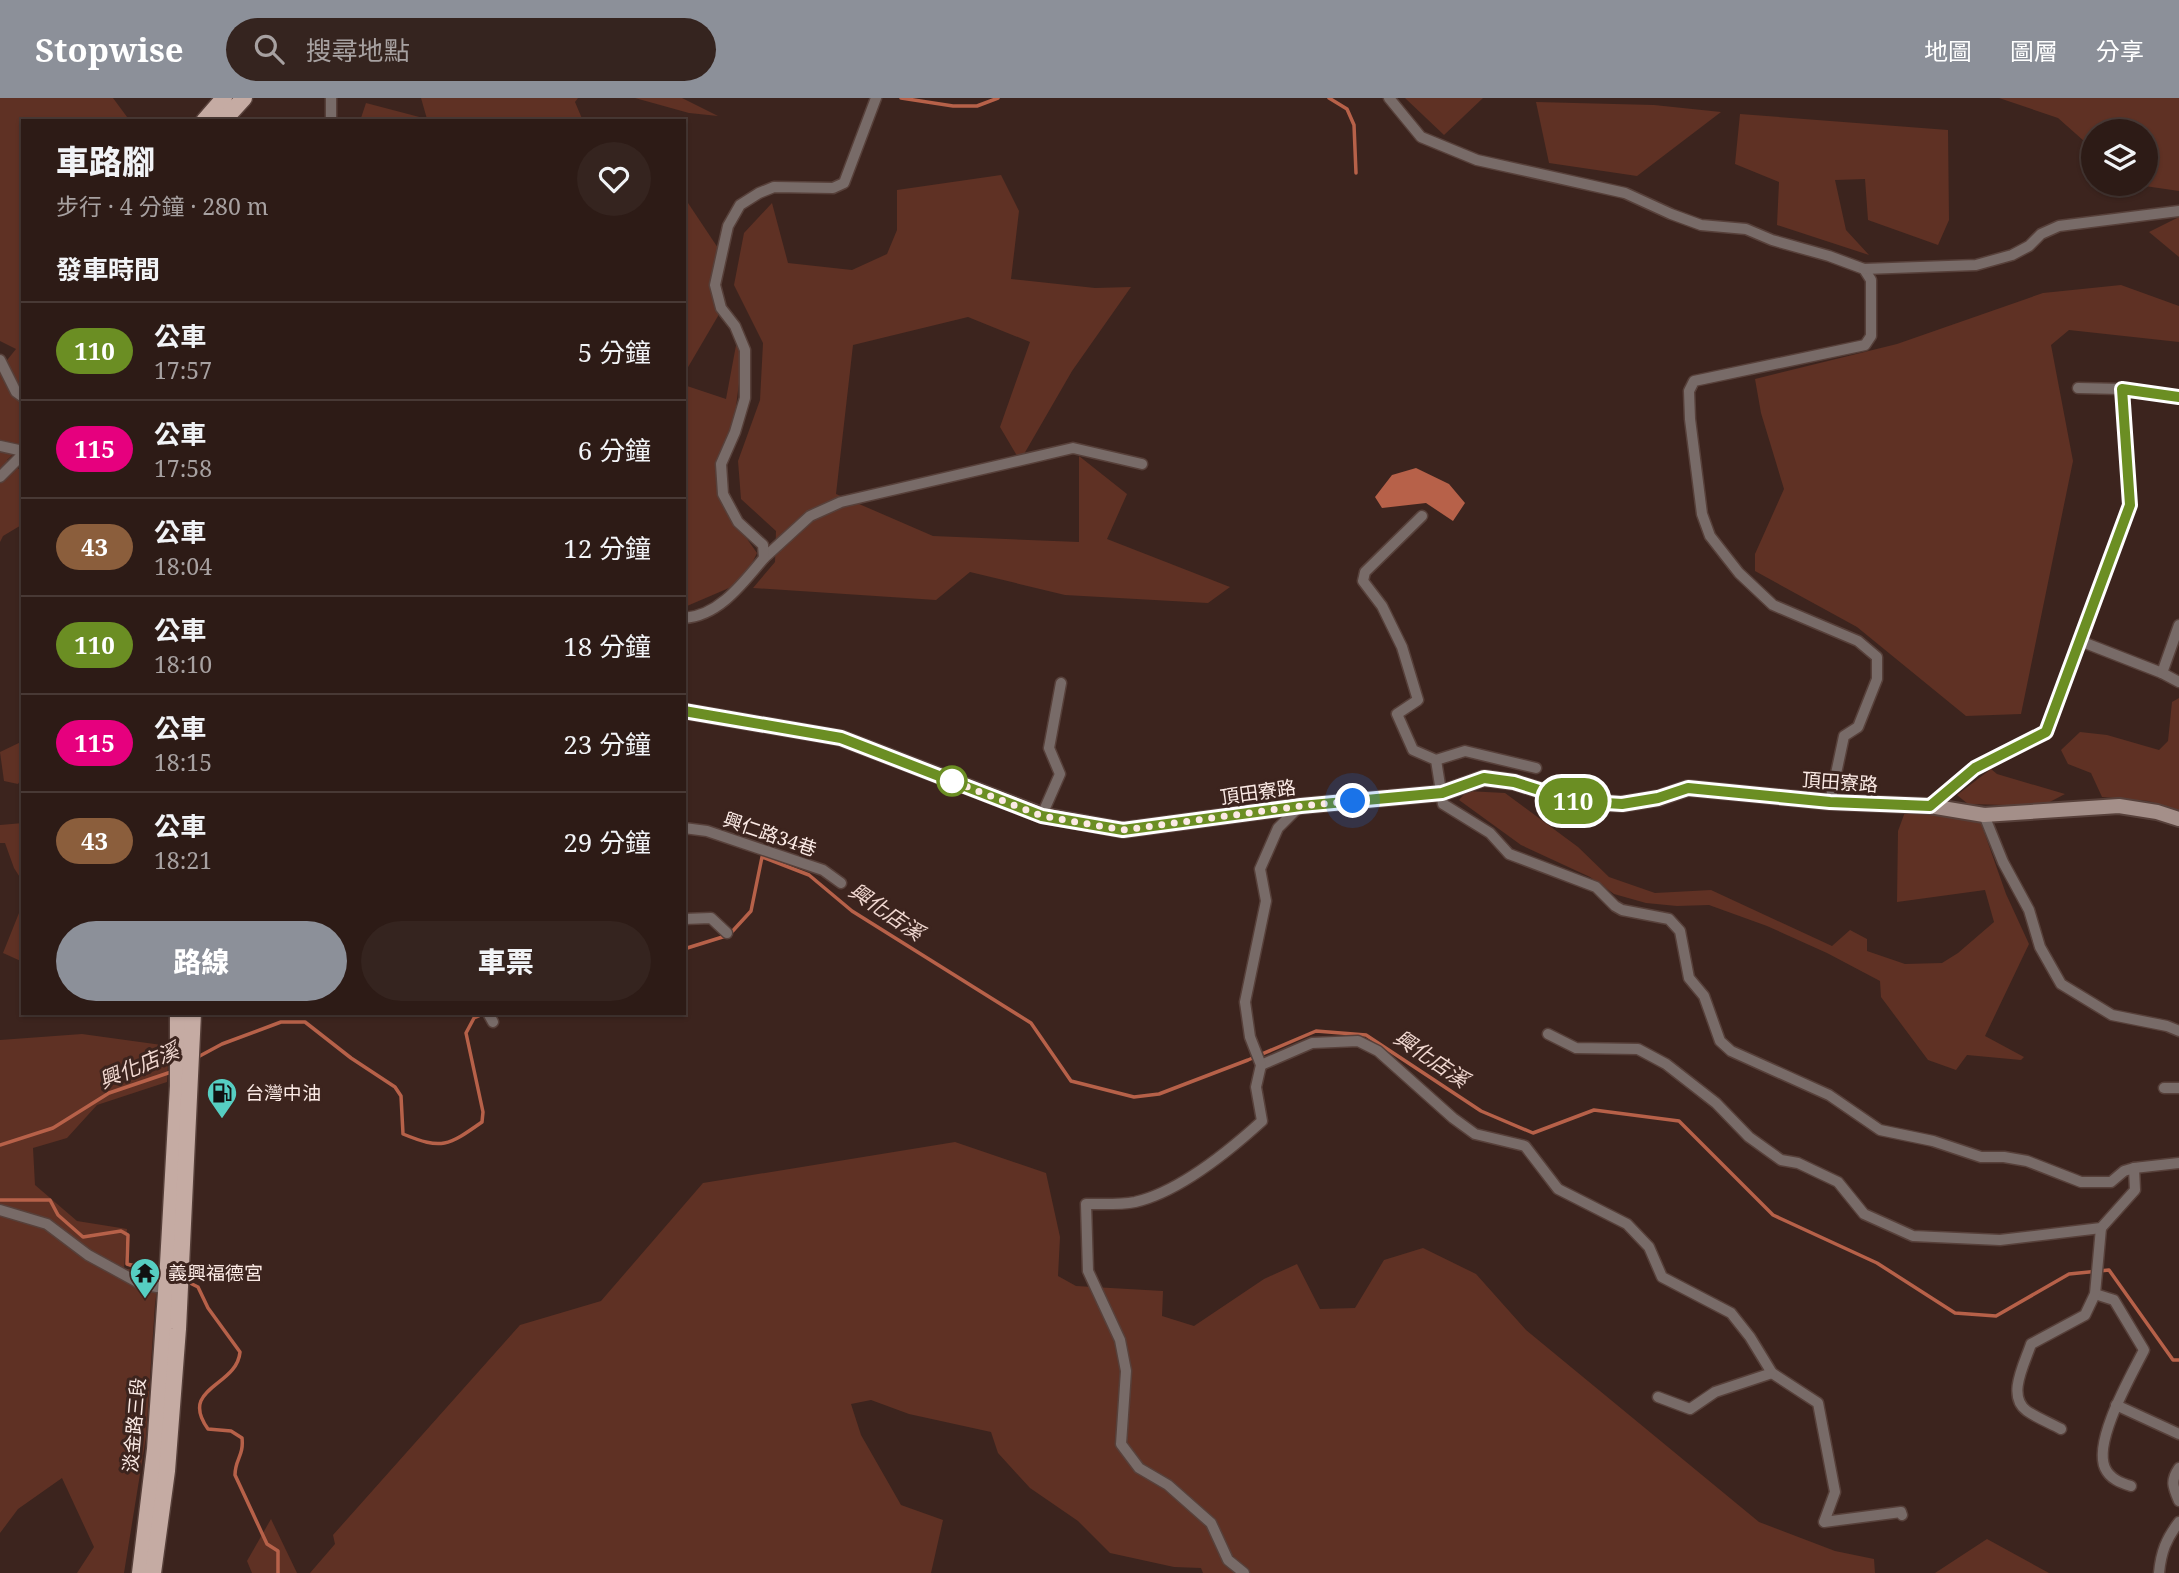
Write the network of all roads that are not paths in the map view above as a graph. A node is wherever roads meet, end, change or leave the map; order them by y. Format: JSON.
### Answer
{"nodes":[{"id":1,"x":225,"y":98,"type":"edge"},
{"id":2,"x":244,"y":98,"type":"edge"},
{"id":3,"x":331,"y":98,"type":"edge"},
{"id":4,"x":876,"y":98,"type":"edge"},
{"id":5,"x":1389,"y":98,"type":"edge"},
{"id":6,"x":206,"y":119,"type":"edge"},
{"id":7,"x":225,"y":119,"type":"edge"},
{"id":8,"x":331,"y":119,"type":"edge"},
{"id":9,"x":2179,"y":211,"type":"edge"},
{"id":10,"x":1864,"y":269,"type":"junction"},
{"id":11,"x":0,"y":359,"type":"edge"},
{"id":12,"x":2078,"y":388,"type":"dead end"},
{"id":13,"x":2122,"y":389,"type":"junction"},
{"id":14,"x":21,"y":396,"type":"edge"},
{"id":15,"x":2179,"y":397,"type":"edge"},
{"id":16,"x":0,"y":446,"type":"edge"},
{"id":17,"x":21,"y":451,"type":"edge"},
{"id":18,"x":21,"y":454,"type":"edge"},
{"id":19,"x":1142,"y":464,"type":"dead end"},
{"id":20,"x":0,"y":477,"type":"edge"},
{"id":21,"x":1422,"y":516,"type":"dead end"},
{"id":22,"x":764,"y":558,"type":"junction"},
{"id":23,"x":686,"y":618,"type":"edge"},
{"id":24,"x":2179,"y":625,"type":"edge"},
{"id":25,"x":2080,"y":641,"type":"junction"},
{"id":26,"x":2162,"y":673,"type":"junction"},
{"id":27,"x":2179,"y":682,"type":"edge"},
{"id":28,"x":1061,"y":684,"type":"dead end"},
{"id":29,"x":686,"y":711,"type":"edge"},
{"id":30,"x":1436,"y":760,"type":"junction"},
{"id":31,"x":1536,"y":768,"type":"dead end"},
{"id":32,"x":1442,"y":793,"type":"junction"},
{"id":33,"x":1830,"y":802,"type":"junction"},
{"id":34,"x":1301,"y":806,"type":"junction"},
{"id":35,"x":1930,"y":806,"type":"junction"},
{"id":36,"x":1984,"y":815,"type":"junction"},
{"id":37,"x":1042,"y":816,"type":"junction"},
{"id":38,"x":2179,"y":819,"type":"edge"},
{"id":39,"x":686,"y":828,"type":"edge"},
{"id":40,"x":841,"y":883,"type":"dead end"},
{"id":41,"x":686,"y":919,"type":"edge"},
{"id":42,"x":727,"y":933,"type":"dead end"},
{"id":43,"x":178,"y":1015,"type":"edge"},
{"id":44,"x":193,"y":1015,"type":"edge"},
{"id":45,"x":2179,"y":1031,"type":"edge"},
{"id":46,"x":1548,"y":1034,"type":"dead end"},
{"id":47,"x":185,"y":1053,"type":"junction"},
{"id":48,"x":1261,"y":1065,"type":"junction"},
{"id":49,"x":2164,"y":1088,"type":"dead end"},
{"id":50,"x":2179,"y":1088,"type":"edge"},
{"id":51,"x":2179,"y":1163,"type":"edge"},
{"id":52,"x":2134,"y":1168,"type":"junction"},
{"id":53,"x":0,"y":1210,"type":"edge"},
{"id":54,"x":2101,"y":1228,"type":"junction"},
{"id":55,"x":173,"y":1279,"type":"junction"},
{"id":56,"x":2095,"y":1294,"type":"junction"},
{"id":57,"x":1772,"y":1373,"type":"junction"},
{"id":58,"x":1658,"y":1397,"type":"dead end"},
{"id":59,"x":2116,"y":1405,"type":"junction"},
{"id":60,"x":2061,"y":1429,"type":"dead end"},
{"id":61,"x":2179,"y":1434,"type":"edge"},
{"id":62,"x":2179,"y":1468,"type":"edge"},
{"id":63,"x":2131,"y":1486,"type":"dead end"},
{"id":64,"x":2179,"y":1501,"type":"edge"},
{"id":65,"x":1902,"y":1515,"type":"dead end"},
{"id":66,"x":2179,"y":1522,"type":"edge"},
{"id":67,"x":140,"y":1573,"type":"edge"},
{"id":68,"x":153,"y":1573,"type":"edge"},
{"id":69,"x":1244,"y":1573,"type":"edge"},
{"id":70,"x":2159,"y":1573,"type":"edge"}],
"edges":[{"from":1,"to":6,"type":"main road"},
{"from":2,"to":7,"type":"main road"},
{"from":3,"to":8,"type":"street"},
{"from":4,"to":22,"type":"street"},
{"from":5,"to":10,"type":"street"},
{"from":9,"to":10,"type":"street"},
{"from":10,"to":33,"type":"street"},
{"from":11,"to":14,"type":"street"},
{"from":12,"to":13,"type":"street"},
{"from":13,"to":15,"type":"street"},
{"from":13,"to":25,"type":"street"},
{"from":16,"to":17,"type":"street"},
{"from":18,"to":20,"type":"street"},
{"from":19,"to":22,"type":"street"},
{"from":21,"to":30,"type":"street"},
{"from":22,"to":23,"type":"street"},
{"from":24,"to":26,"type":"street"},
{"from":25,"to":26,"type":"street"},
{"from":25,"to":35,"type":"street"},
{"from":26,"to":27,"type":"street"},
{"from":28,"to":37,"type":"street"},
{"from":29,"to":37,"type":"street","name":"頂田寮路"},
{"from":30,"to":31,"type":"street"},
{"from":30,"to":32,"type":"street"},
{"from":32,"to":33,"type":"street","name":"頂田寮路"},
{"from":32,"to":34,"type":"street","name":"頂田寮路"},
{"from":32,"to":52,"type":"street"},
{"from":33,"to":35,"type":"street","name":"頂田寮路"},
{"from":34,"to":37,"type":"street","name":"頂田寮路"},
{"from":34,"to":48,"type":"street"},
{"from":35,"to":36,"type":"street","name":"頂田寮路"},
{"from":36,"to":38,"type":"street","name":"頂田寮路"},
{"from":36,"to":45,"type":"street"},
{"from":39,"to":40,"type":"street","name":"興仁路34巷"},
{"from":41,"to":42,"type":"street"},
{"from":43,"to":47,"type":"main road"},
{"from":44,"to":47,"type":"main road"},
{"from":46,"to":54,"type":"street"},
{"from":47,"to":55,"type":"main road","name":"淡金路三段"},
{"from":48,"to":57,"type":"street"},
{"from":48,"to":69,"type":"street"},
{"from":49,"to":50,"type":"street"},
{"from":51,"to":52,"type":"street"},
{"from":52,"to":54,"type":"street"},
{"from":53,"to":55,"type":"street"},
{"from":54,"to":56,"type":"street"},
{"from":55,"to":67,"type":"main road","name":"淡金路三段"},
{"from":55,"to":68,"type":"main road","name":"淡金路三段"},
{"from":56,"to":59,"type":"street"},
{"from":56,"to":60,"type":"street"},
{"from":57,"to":58,"type":"street"},
{"from":57,"to":65,"type":"street"},
{"from":59,"to":61,"type":"street"},
{"from":59,"to":63,"type":"street"},
{"from":62,"to":64,"type":"street"},
{"from":66,"to":70,"type":"street"}]}
